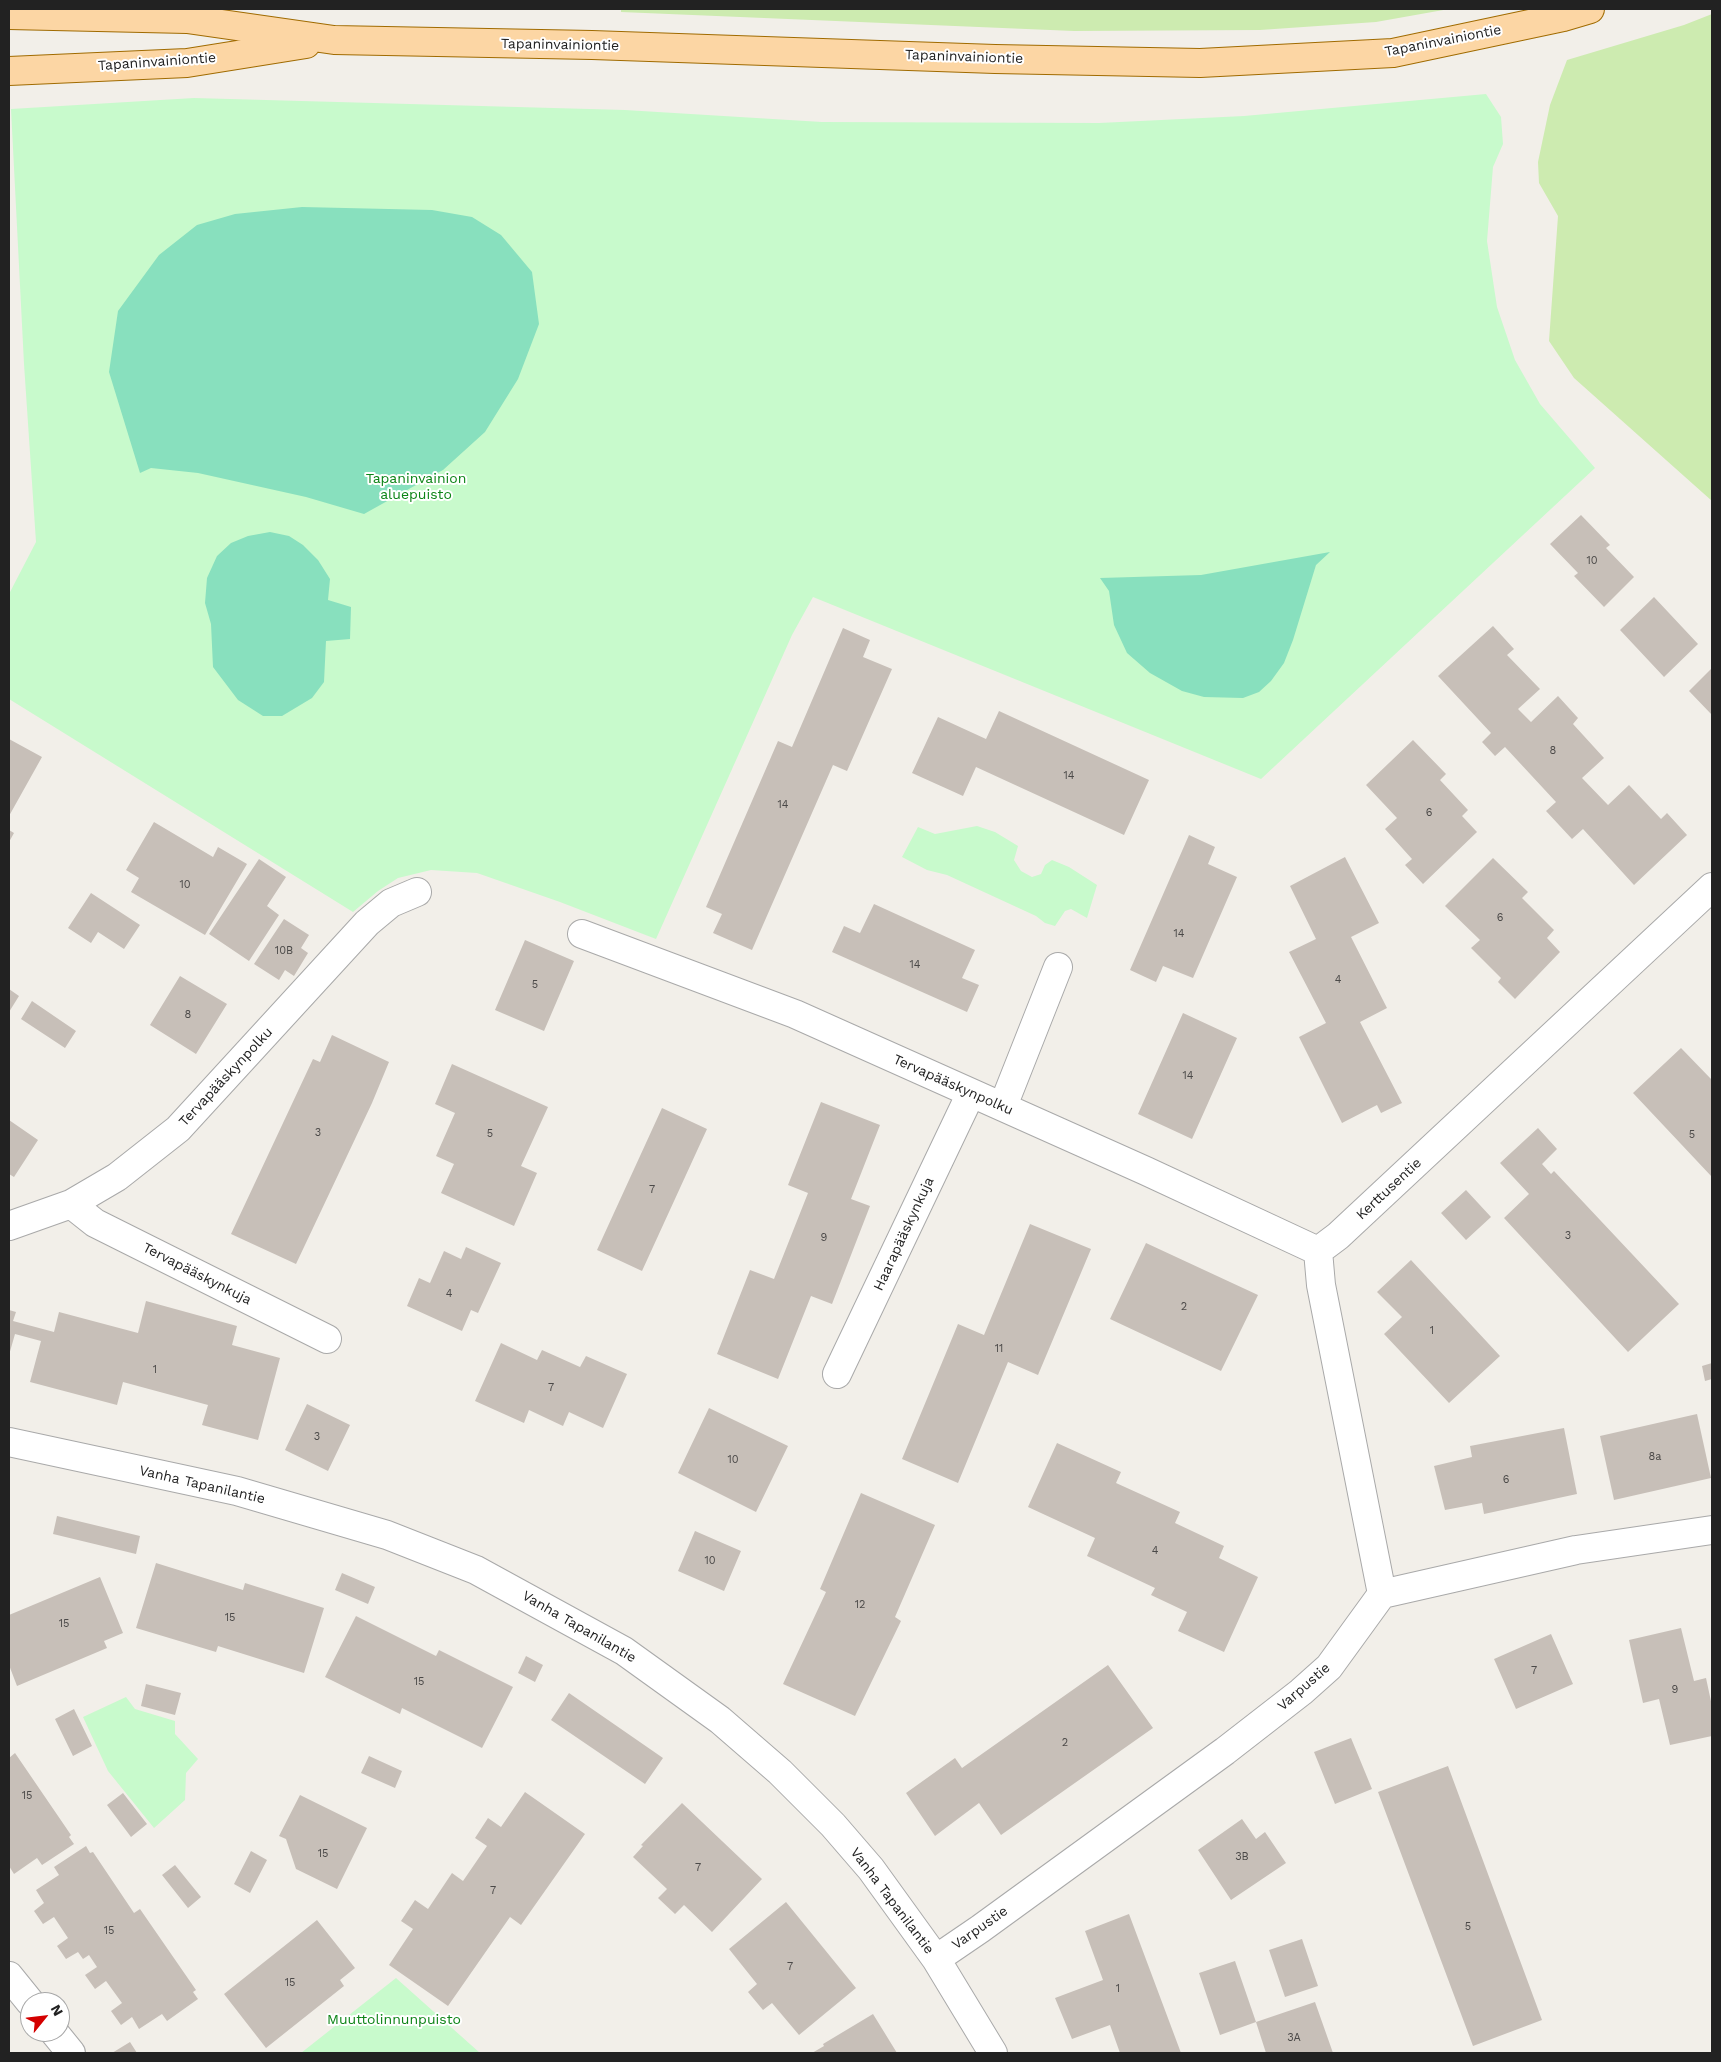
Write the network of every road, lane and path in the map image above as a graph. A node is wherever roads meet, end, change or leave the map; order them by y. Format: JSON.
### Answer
{"nodes":[{"id":1,"x":1590,"y":9,"type":"edge"},
{"id":2,"x":9,"y":15,"type":"edge"},
{"id":3,"x":334,"y":40,"type":"junction"},
{"id":4,"x":9,"y":71,"type":"edge"},
{"id":5,"x":1712,"y":887,"type":"edge"},
{"id":6,"x":417,"y":892,"type":"dead end"},
{"id":7,"x":582,"y":934,"type":"dead end"},
{"id":8,"x":1058,"y":967,"type":"dead end"},
{"id":9,"x":971,"y":1093,"type":"junction"},
{"id":10,"x":1003,"y":1106,"type":"junction"},
{"id":11,"x":71,"y":1204,"type":"junction"},
{"id":12,"x":9,"y":1226,"type":"edge"},
{"id":13,"x":1318,"y":1251,"type":"junction"},
{"id":14,"x":327,"y":1339,"type":"dead end"},
{"id":15,"x":837,"y":1374,"type":"dead end"},
{"id":16,"x":9,"y":1442,"type":"edge"},
{"id":17,"x":1712,"y":1530,"type":"edge"},
{"id":18,"x":1382,"y":1594,"type":"junction"},
{"id":19,"x":936,"y":1959,"type":"junction"},
{"id":20,"x":9,"y":1976,"type":"edge"},
{"id":21,"x":22,"y":1992,"type":"edge"},
{"id":22,"x":63,"y":2042,"type":"edge"},
{"id":23,"x":72,"y":2053,"type":"edge"},
{"id":24,"x":993,"y":2053,"type":"edge"}],
"edges":[{"from":1,"to":3,"type":"main road","name":"Tapaninvainiontie"},
{"from":2,"to":3,"type":"main road","name":"Tapaninvainiontie"},
{"from":3,"to":4,"type":"main road","name":"Tapaninvainiontie"},
{"from":5,"to":13,"type":"street","name":"Kerttusentie"},
{"from":6,"to":11,"type":"street","name":"Tervapääskynpolku"},
{"from":7,"to":9,"type":"street","name":"Tervapääskynpolku"},
{"from":8,"to":10,"type":"street"},
{"from":9,"to":10,"type":"street","name":"Tervapääskynpolku"},
{"from":9,"to":15,"type":"street","name":"Haarapääskynkuja"},
{"from":10,"to":13,"type":"street","name":"Tervapääskynpolku"},
{"from":11,"to":12,"type":"street","name":"Tervapääskynpolku"},
{"from":11,"to":14,"type":"street","name":"Tervapääskynkuja"},
{"from":13,"to":18,"type":"street"},
{"from":16,"to":19,"type":"street","name":"Vanha Tapanilantie"},
{"from":17,"to":18,"type":"street"},
{"from":18,"to":19,"type":"street","name":"Varpustie"},
{"from":19,"to":24,"type":"street","name":"Vanha Tapanilantie"},
{"from":20,"to":21,"type":"street"},
{"from":22,"to":23,"type":"street"}]}
